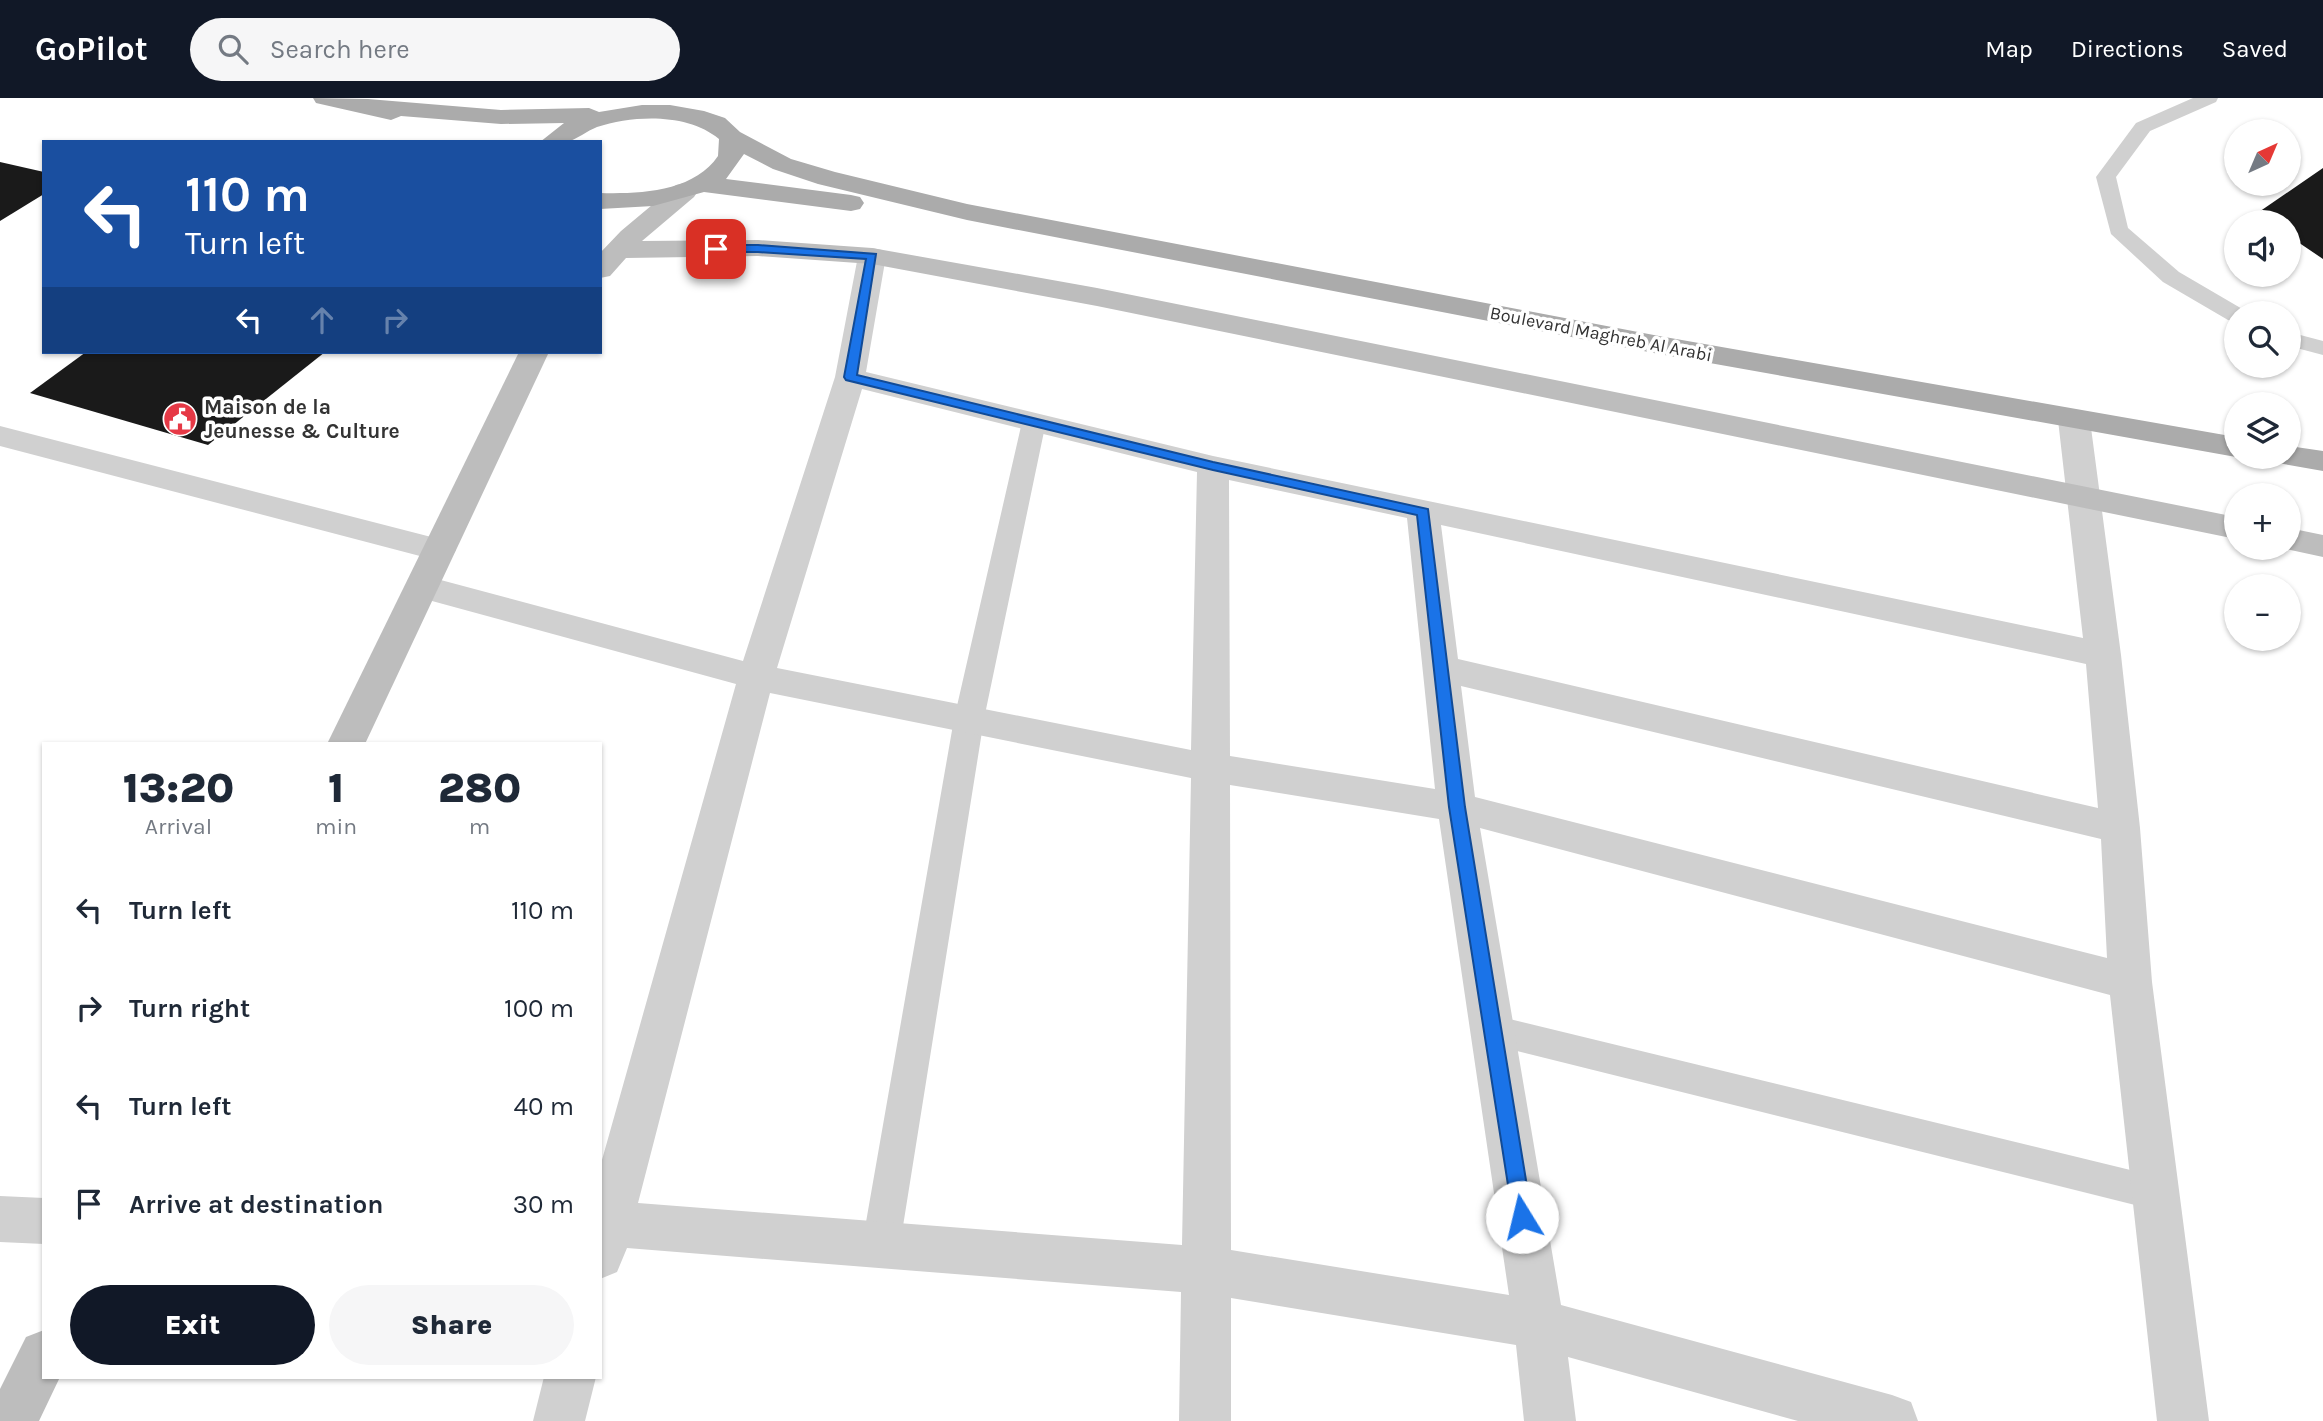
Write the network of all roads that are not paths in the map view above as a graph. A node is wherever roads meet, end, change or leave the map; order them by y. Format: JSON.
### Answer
{"nodes":[{"id":1,"x":325,"y":98,"type":"edge"},
{"id":2,"x":2208,"y":98,"type":"edge"},
{"id":3,"x":368,"y":106,"type":"junction"},
{"id":4,"x":612,"y":113,"type":"junction"},
{"id":5,"x":731,"y":137,"type":"junction"},
{"id":6,"x":471,"y":138,"type":"dead end"},
{"id":7,"x":555,"y":140,"type":"edge"},
{"id":8,"x":693,"y":187,"type":"junction"},
{"id":9,"x":602,"y":201,"type":"edge"},
{"id":10,"x":967,"y":212,"type":"junction"},
{"id":11,"x":872,"y":256,"type":"junction"},
{"id":12,"x":610,"y":260,"type":"edge"},
{"id":13,"x":2224,"y":308,"type":"edge"},
{"id":14,"x":2301,"y":342,"type":"edge"},
{"id":15,"x":2323,"y":348,"type":"edge"},
{"id":16,"x":533,"y":354,"type":"edge"},
{"id":17,"x":850,"y":377,"type":"junction"},
{"id":18,"x":2074,"y":420,"type":"junction"},
{"id":19,"x":1034,"y":422,"type":"junction"},
{"id":20,"x":0,"y":436,"type":"edge"},
{"id":21,"x":2224,"y":445,"type":"edge"},
{"id":22,"x":2301,"y":458,"type":"edge"},
{"id":23,"x":2323,"y":461,"type":"edge"},
{"id":24,"x":1213,"y":466,"type":"junction"},
{"id":25,"x":2082,"y":495,"type":"junction"},
{"id":26,"x":1423,"y":512,"type":"junction"},
{"id":27,"x":2224,"y":525,"type":"edge"},
{"id":28,"x":2301,"y":541,"type":"edge"},
{"id":29,"x":2323,"y":546,"type":"edge"},
{"id":30,"x":439,"y":550,"type":"junction"},
{"id":31,"x":422,"y":587,"type":"junction"},
{"id":32,"x":2103,"y":655,"type":"junction"},
{"id":33,"x":1442,"y":668,"type":"junction"},
{"id":34,"x":756,"y":677,"type":"junction"},
{"id":35,"x":969,"y":719,"type":"junction"},
{"id":36,"x":347,"y":742,"type":"edge"},
{"id":37,"x":1212,"y":768,"type":"junction"},
{"id":38,"x":1457,"y":807,"type":"junction"},
{"id":39,"x":2120,"y":828,"type":"junction"},
{"id":40,"x":2130,"y":982,"type":"junction"},
{"id":41,"x":1493,"y":1030,"type":"junction"},
{"id":42,"x":2155,"y":1193,"type":"junction"},
{"id":43,"x":0,"y":1219,"type":"edge"},
{"id":44,"x":42,"y":1221,"type":"edge"},
{"id":45,"x":603,"y":1234,"type":"edge"},
{"id":46,"x":881,"y":1245,"type":"junction"},
{"id":47,"x":1207,"y":1270,"type":"junction"},
{"id":48,"x":1539,"y":1324,"type":"junction"},
{"id":49,"x":42,"y":1359,"type":"edge"},
{"id":50,"x":570,"y":1379,"type":"edge"},
{"id":51,"x":12,"y":1421,"type":"edge"},
{"id":52,"x":559,"y":1421,"type":"edge"},
{"id":53,"x":1205,"y":1421,"type":"edge"},
{"id":54,"x":1550,"y":1421,"type":"edge"},
{"id":55,"x":1892,"y":1421,"type":"edge"},
{"id":56,"x":2183,"y":1421,"type":"edge"}],
"edges":[{"from":1,"to":3,"type":"main road"},
{"from":2,"to":13,"type":"lane"},
{"from":3,"to":4,"type":"main road"},
{"from":3,"to":6,"type":"main road"},
{"from":4,"to":5,"type":"main road"},
{"from":4,"to":7,"type":"main road"},
{"from":5,"to":8,"type":"main road"},
{"from":5,"to":10,"type":"main road"},
{"from":8,"to":9,"type":"main road"},
{"from":8,"to":10,"type":"main road"},
{"from":8,"to":12,"type":"street"},
{"from":10,"to":18,"type":"main road","name":"Boulevard Maghreb Al Arabi"},
{"from":11,"to":12,"type":"street"},
{"from":11,"to":17,"type":"street"},
{"from":11,"to":25,"type":"street"},
{"from":14,"to":15,"type":"lane"},
{"from":16,"to":30,"type":"street"},
{"from":17,"to":19,"type":"street"},
{"from":17,"to":34,"type":"street"},
{"from":18,"to":21,"type":"main road","name":"Boulevard Maghreb Al Arabi"},
{"from":18,"to":25,"type":"street"},
{"from":19,"to":24,"type":"street"},
{"from":19,"to":35,"type":"lane"},
{"from":20,"to":30,"type":"street"},
{"from":22,"to":23,"type":"main road"},
{"from":24,"to":26,"type":"street"},
{"from":24,"to":37,"type":"street"},
{"from":25,"to":27,"type":"street"},
{"from":25,"to":32,"type":"street"},
{"from":26,"to":32,"type":"street"},
{"from":26,"to":33,"type":"street"},
{"from":28,"to":29,"type":"street"},
{"from":30,"to":31,"type":"street"},
{"from":31,"to":34,"type":"street"},
{"from":31,"to":36,"type":"street"},
{"from":32,"to":39,"type":"street"},
{"from":33,"to":38,"type":"street"},
{"from":33,"to":39,"type":"street"},
{"from":34,"to":35,"type":"street"},
{"from":34,"to":45,"type":"street"},
{"from":35,"to":37,"type":"street"},
{"from":35,"to":46,"type":"lane"},
{"from":37,"to":38,"type":"street"},
{"from":37,"to":47,"type":"street"},
{"from":38,"to":40,"type":"street"},
{"from":38,"to":41,"type":"street"},
{"from":39,"to":40,"type":"street"},
{"from":40,"to":42,"type":"street"},
{"from":41,"to":42,"type":"lane"},
{"from":41,"to":48,"type":"street"},
{"from":42,"to":56,"type":"street"},
{"from":43,"to":44,"type":"street"},
{"from":45,"to":46,"type":"street"},
{"from":46,"to":47,"type":"street"},
{"from":47,"to":48,"type":"street"},
{"from":47,"to":53,"type":"street"},
{"from":48,"to":54,"type":"street"},
{"from":48,"to":55,"type":"street"},
{"from":49,"to":51,"type":"street"},
{"from":50,"to":52,"type":"street"}]}
